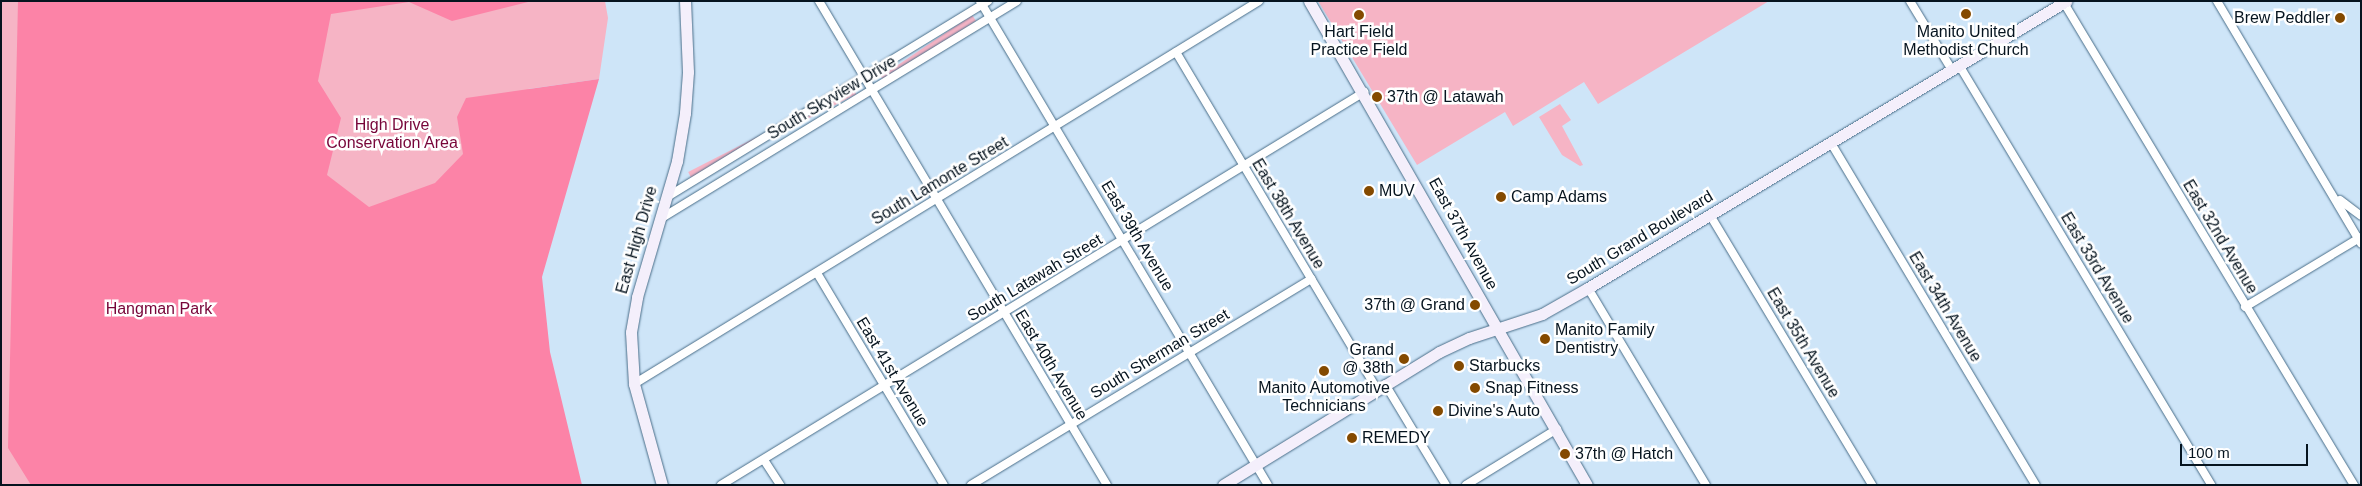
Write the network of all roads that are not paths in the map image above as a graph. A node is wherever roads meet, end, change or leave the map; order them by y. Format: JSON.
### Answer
{"nodes":[{"id":1,"x":686,"y":1,"type":"edge"},
{"id":2,"x":819,"y":1,"type":"edge"},
{"id":3,"x":1017,"y":1,"type":"edge"},
{"id":4,"x":1259,"y":1,"type":"edge"},
{"id":5,"x":1309,"y":1,"type":"edge"},
{"id":6,"x":1910,"y":1,"type":"edge"},
{"id":7,"x":2217,"y":1,"type":"edge"},
{"id":8,"x":984,"y":2,"type":"edge"},
{"id":9,"x":2065,"y":2,"type":"edge"},
{"id":10,"x":990,"y":18,"type":"junction"},
{"id":11,"x":1176,"y":52,"type":"junction"},
{"id":12,"x":1956,"y":68,"type":"junction"},
{"id":13,"x":862,"y":77,"type":"junction"},
{"id":14,"x":871,"y":91,"type":"junction"},
{"id":15,"x":1364,"y":92,"type":"junction"},
{"id":16,"x":1055,"y":126,"type":"junction"},
{"id":17,"x":1832,"y":143,"type":"junction"},
{"id":18,"x":1243,"y":166,"type":"junction"},
{"id":19,"x":2328,"y":187,"type":"junction"},
{"id":20,"x":667,"y":197,"type":"junction"},
{"id":21,"x":936,"y":199,"type":"junction"},
{"id":22,"x":1710,"y":216,"type":"junction"},
{"id":23,"x":2361,"y":216,"type":"edge"},
{"id":24,"x":660,"y":219,"type":"junction"},
{"id":25,"x":1124,"y":240,"type":"junction"},
{"id":26,"x":2360,"y":240,"type":"edge"},
{"id":27,"x":816,"y":273,"type":"junction"},
{"id":28,"x":1311,"y":279,"type":"junction"},
{"id":29,"x":1588,"y":288,"type":"junction"},
{"id":30,"x":2245,"y":307,"type":"junction"},
{"id":31,"x":1004,"y":313,"type":"junction"},
{"id":32,"x":1498,"y":329,"type":"junction"},
{"id":33,"x":1191,"y":352,"type":"junction"},
{"id":34,"x":634,"y":384,"type":"junction"},
{"id":35,"x":884,"y":386,"type":"junction"},
{"id":36,"x":1381,"y":387,"type":"junction"},
{"id":37,"x":1071,"y":424,"type":"junction"},
{"id":38,"x":1557,"y":429,"type":"junction"},
{"id":39,"x":764,"y":460,"type":"junction"},
{"id":40,"x":1256,"y":465,"type":"junction"},
{"id":41,"x":662,"y":485,"type":"edge"},
{"id":42,"x":720,"y":485,"type":"edge"},
{"id":43,"x":780,"y":485,"type":"edge"},
{"id":44,"x":944,"y":485,"type":"edge"},
{"id":45,"x":972,"y":485,"type":"edge"},
{"id":46,"x":1107,"y":485,"type":"edge"},
{"id":47,"x":1223,"y":485,"type":"edge"},
{"id":48,"x":1268,"y":485,"type":"edge"},
{"id":49,"x":1446,"y":485,"type":"edge"},
{"id":50,"x":1466,"y":485,"type":"edge"},
{"id":51,"x":1587,"y":485,"type":"edge"},
{"id":52,"x":1706,"y":485,"type":"edge"},
{"id":53,"x":1872,"y":485,"type":"edge"},
{"id":54,"x":2036,"y":485,"type":"edge"},
{"id":55,"x":2211,"y":485,"type":"edge"},
{"id":56,"x":2354,"y":485,"type":"edge"}],
"edges":[{"from":1,"to":20,"type":"main road","name":"East High Drive"},
{"from":2,"to":13,"type":"street","name":"East 40th Avenue"},
{"from":3,"to":10,"type":"street","name":"South Skyview Drive"},
{"from":4,"to":11,"type":"street","name":"South Lamonte Street"},
{"from":5,"to":15,"type":"main road","name":"East 37th Avenue"},
{"from":6,"to":12,"type":"street","name":"East 33rd Avenue"},
{"from":7,"to":19,"type":"street"},
{"from":8,"to":10,"type":"street","name":"East 39th Avenue"},
{"from":8,"to":13,"type":"street","name":"South Skyview Drive"},
{"from":9,"to":12,"type":"main road","name":"South Grand Boulevard"},
{"from":9,"to":30,"type":"street","name":"East 32nd Avenue"},
{"from":10,"to":14,"type":"street","name":"South Skyview Drive"},
{"from":10,"to":16,"type":"street","name":"East 39th Avenue"},
{"from":11,"to":16,"type":"street","name":"South Lamonte Street"},
{"from":11,"to":18,"type":"street","name":"East 38th Avenue"},
{"from":12,"to":17,"type":"main road","name":"South Grand Boulevard"},
{"from":12,"to":55,"type":"street","name":"East 33rd Avenue"},
{"from":13,"to":14,"type":"street","name":"East 40th Avenue"},
{"from":13,"to":20,"type":"street","name":"South Skyview Drive"},
{"from":14,"to":21,"type":"street","name":"East 40th Avenue"},
{"from":14,"to":24,"type":"street","name":"South Skyview Drive"},
{"from":15,"to":18,"type":"street","name":"South Latawah Street"},
{"from":15,"to":32,"type":"main road","name":"East 37th Avenue"},
{"from":16,"to":21,"type":"street","name":"South Lamonte Street"},
{"from":16,"to":25,"type":"street","name":"East 39th Avenue"},
{"from":17,"to":22,"type":"main road","name":"South Grand Boulevard"},
{"from":17,"to":54,"type":"street","name":"East 34th Avenue"},
{"from":18,"to":25,"type":"street","name":"South Latawah Street"},
{"from":18,"to":28,"type":"street","name":"East 38th Avenue"},
{"from":19,"to":23,"type":"street"},
{"from":19,"to":26,"type":"street"},
{"from":20,"to":24,"type":"main road","name":"East High Drive"},
{"from":21,"to":27,"type":"street","name":"South Lamonte Street"},
{"from":21,"to":31,"type":"street","name":"East 40th Avenue"},
{"from":22,"to":29,"type":"main road","name":"South Grand Boulevard"},
{"from":22,"to":53,"type":"street","name":"East 35th Avenue"},
{"from":24,"to":34,"type":"main road","name":"East High Drive"},
{"from":25,"to":31,"type":"street","name":"South Latawah Street"},
{"from":25,"to":33,"type":"street","name":"East 39th Avenue"},
{"from":26,"to":30,"type":"street"},
{"from":27,"to":34,"type":"street","name":"South Lamonte Street"},
{"from":27,"to":35,"type":"street","name":"East 41st Avenue"},
{"from":28,"to":33,"type":"street","name":"South Sherman Street"},
{"from":28,"to":36,"type":"street","name":"East 38th Avenue"},
{"from":29,"to":32,"type":"main road","name":"South Grand Boulevard"},
{"from":29,"to":52,"type":"street"},
{"from":30,"to":56,"type":"street","name":"East 32nd Avenue"},
{"from":31,"to":35,"type":"street","name":"South Latawah Street"},
{"from":31,"to":37,"type":"street","name":"East 40th Avenue"},
{"from":32,"to":36,"type":"main road","name":"South Grand Boulevard"},
{"from":32,"to":38,"type":"main road","name":"East 37th Avenue"},
{"from":33,"to":37,"type":"street","name":"South Sherman Street"},
{"from":33,"to":40,"type":"street","name":"East 39th Avenue"},
{"from":34,"to":41,"type":"main road","name":"East High Drive"},
{"from":35,"to":39,"type":"street","name":"South Latawah Street"},
{"from":35,"to":44,"type":"street","name":"East 41st Avenue"},
{"from":36,"to":40,"type":"main road","name":"South Grand Boulevard"},
{"from":36,"to":49,"type":"street","name":"East 38th Avenue"},
{"from":37,"to":45,"type":"street","name":"South Sherman Street"},
{"from":37,"to":46,"type":"street","name":"East 40th Avenue"},
{"from":38,"to":50,"type":"street"},
{"from":38,"to":51,"type":"main road","name":"East 37th Avenue"},
{"from":39,"to":42,"type":"street","name":"South Latawah Street"},
{"from":39,"to":43,"type":"street"},
{"from":40,"to":47,"type":"main road","name":"South Grand Boulevard"},
{"from":40,"to":48,"type":"street","name":"East 39th Avenue"}]}
